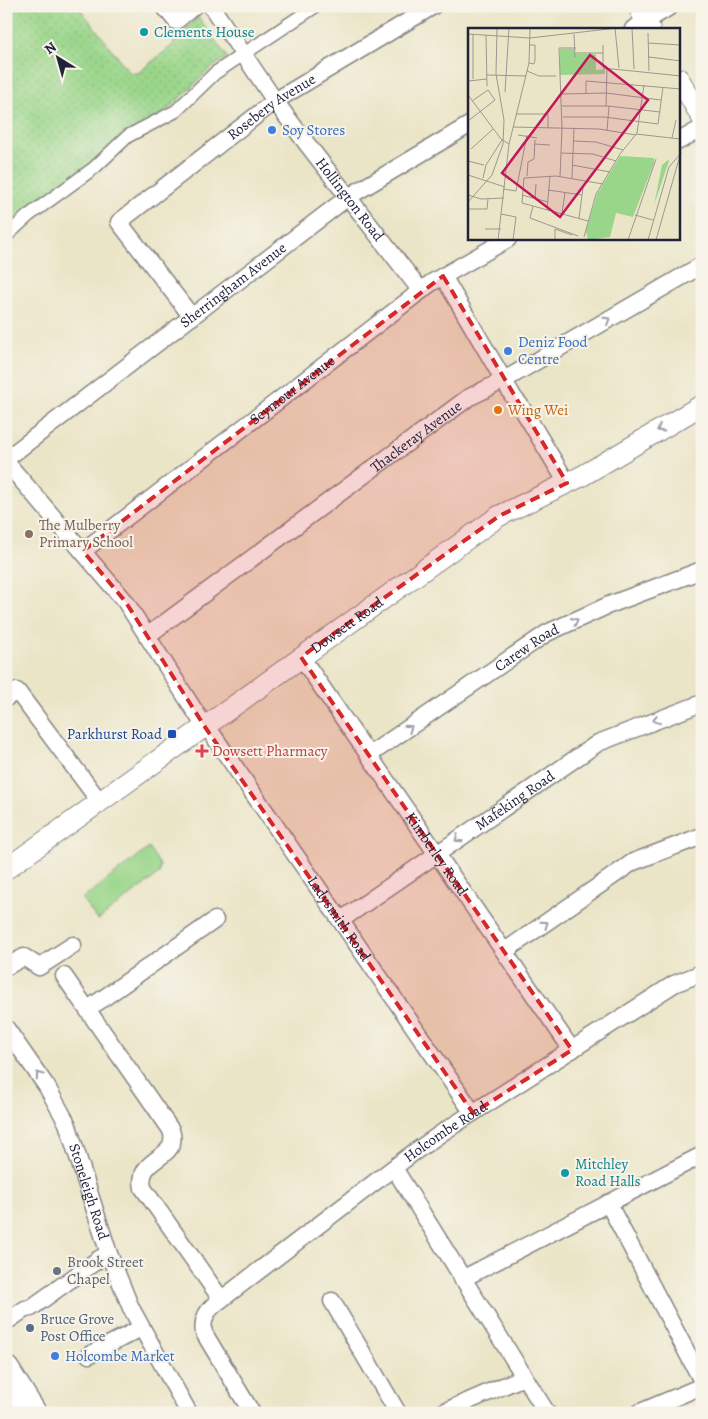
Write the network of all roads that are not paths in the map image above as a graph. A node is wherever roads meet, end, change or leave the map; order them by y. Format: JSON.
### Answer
{"nodes":[{"id":1,"x":164,"y":6,"type":"edge"},
{"id":2,"x":194,"y":6,"type":"edge"},
{"id":3,"x":211,"y":6,"type":"edge"},
{"id":4,"x":316,"y":6,"type":"edge"},
{"id":5,"x":433,"y":6,"type":"edge"},
{"id":6,"x":671,"y":6,"type":"edge"},
{"id":7,"x":642,"y":21,"type":"edge"},
{"id":8,"x":243,"y":54,"type":"junction"},
{"id":9,"x":680,"y":81,"type":"edge"},
{"id":10,"x":275,"y":100,"type":"junction"},
{"id":11,"x":702,"y":118,"type":"edge"},
{"id":12,"x":468,"y":127,"type":"edge"},
{"id":13,"x":702,"y":128,"type":"edge"},
{"id":14,"x":680,"y":139,"type":"edge"},
{"id":15,"x":348,"y":197,"type":"junction"},
{"id":16,"x":6,"y":236,"type":"edge"},
{"id":17,"x":506,"y":240,"type":"edge"},
{"id":18,"x":702,"y":265,"type":"edge"},
{"id":19,"x":443,"y":276,"type":"junction"},
{"id":20,"x":421,"y":291,"type":"junction"},
{"id":21,"x":192,"y":317,"type":"junction"},
{"id":22,"x":504,"y":380,"type":"junction"},
{"id":23,"x":702,"y":405,"type":"edge"},
{"id":24,"x":6,"y":460,"type":"edge"},
{"id":25,"x":567,"y":483,"type":"junction"},
{"id":26,"x":83,"y":551,"type":"junction"},
{"id":27,"x":702,"y":570,"type":"edge"},
{"id":28,"x":147,"y":636,"type":"junction"},
{"id":29,"x":301,"y":657,"type":"junction"},
{"id":30,"x":12,"y":695,"type":"edge"},
{"id":31,"x":702,"y":702,"type":"edge"},
{"id":32,"x":205,"y":726,"type":"junction"},
{"id":33,"x":369,"y":755,"type":"junction"},
{"id":34,"x":100,"y":802,"type":"junction"},
{"id":35,"x":702,"y":836,"type":"edge"},
{"id":36,"x":437,"y":853,"type":"junction"},
{"id":37,"x":6,"y":869,"type":"edge"},
{"id":38,"x":215,"y":920,"type":"dead end"},
{"id":39,"x":341,"y":920,"type":"junction"},
{"id":40,"x":73,"y":945,"type":"dead end"},
{"id":41,"x":505,"y":951,"type":"junction"},
{"id":42,"x":6,"y":966,"type":"edge"},
{"id":43,"x":702,"y":973,"type":"edge"},
{"id":44,"x":64,"y":976,"type":"dead end"},
{"id":45,"x":88,"y":1009,"type":"junction"},
{"id":46,"x":6,"y":1028,"type":"edge"},
{"id":47,"x":572,"y":1050,"type":"junction"},
{"id":48,"x":472,"y":1113,"type":"junction"},
{"id":49,"x":702,"y":1155,"type":"edge"},
{"id":50,"x":394,"y":1168,"type":"junction"},
{"id":51,"x":608,"y":1203,"type":"junction"},
{"id":52,"x":109,"y":1254,"type":"junction"},
{"id":53,"x":462,"y":1279,"type":"junction"},
{"id":54,"x":221,"y":1298,"type":"junction"},
{"id":55,"x":332,"y":1301,"type":"dead end"},
{"id":56,"x":9,"y":1320,"type":"dead end"},
{"id":57,"x":141,"y":1328,"type":"junction"},
{"id":58,"x":89,"y":1355,"type":"dead end"},
{"id":59,"x":6,"y":1370,"type":"edge"},
{"id":60,"x":524,"y":1377,"type":"junction"},
{"id":61,"x":702,"y":1381,"type":"edge"},
{"id":62,"x":702,"y":1386,"type":"edge"},
{"id":63,"x":33,"y":1413,"type":"edge"},
{"id":64,"x":189,"y":1413,"type":"edge"},
{"id":65,"x":252,"y":1413,"type":"edge"},
{"id":66,"x":398,"y":1413,"type":"edge"},
{"id":67,"x":441,"y":1413,"type":"edge"},
{"id":68,"x":546,"y":1413,"type":"edge"},
{"id":69,"x":638,"y":1413,"type":"edge"}],
"edges":[{"from":1,"to":2,"type":"street"},
{"from":3,"to":8,"type":"street","name":"Hollington Road"},
{"from":4,"to":8,"type":"street"},
{"from":5,"to":10,"type":"street","name":"Rosebery Avenue"},
{"from":6,"to":7,"type":"street"},
{"from":8,"to":10,"type":"street","name":"Hollington Road"},
{"from":8,"to":16,"type":"street"},
{"from":9,"to":11,"type":"street"},
{"from":10,"to":15,"type":"street","name":"Hollington Road"},
{"from":10,"to":21,"type":"street","name":"Rosebery Avenue"},
{"from":12,"to":15,"type":"street","name":"Sherringham Avenue"},
{"from":13,"to":14,"type":"street"},
{"from":15,"to":20,"type":"street","name":"Hollington Road"},
{"from":15,"to":21,"type":"street","name":"Sherringham Avenue"},
{"from":17,"to":19,"type":"street","name":"Seymour Avenue"},
{"from":22,"to":18,"type":"street","name":"Thackeray Avenue","one_way":true},
{"from":19,"to":20,"type":"street","name":"Seymour Avenue"},
{"from":19,"to":22,"type":"street"},
{"from":20,"to":26,"type":"street","name":"Seymour Avenue"},
{"from":21,"to":24,"type":"street","name":"Sherringham Avenue"},
{"from":22,"to":25,"type":"street"},
{"from":22,"to":28,"type":"street","name":"Thackeray Avenue"},
{"from":23,"to":25,"type":"street","name":"Dowsett Road","one_way":true},
{"from":24,"to":26,"type":"street"},
{"from":25,"to":29,"type":"street","name":"Dowsett Road"},
{"from":26,"to":28,"type":"street"},
{"from":33,"to":27,"type":"street","name":"Carew Road","one_way":true},
{"from":28,"to":32,"type":"street"},
{"from":29,"to":32,"type":"street","name":"Dowsett Road"},
{"from":29,"to":33,"type":"street","name":"Kimberley Road"},
{"from":30,"to":34,"type":"street"},
{"from":31,"to":36,"type":"street","name":"Mafeking Road","one_way":true},
{"from":32,"to":34,"type":"street","name":"Dowsett Road"},
{"from":32,"to":39,"type":"street","name":"Ladysmith Road"},
{"from":33,"to":36,"type":"street","name":"Kimberley Road"},
{"from":34,"to":37,"type":"street","name":"Dowsett Road"},
{"from":41,"to":35,"type":"street","one_way":true},
{"from":36,"to":39,"type":"street","name":"Mafeking Road"},
{"from":36,"to":41,"type":"street","name":"Kimberley Road"},
{"from":38,"to":45,"type":"street"},
{"from":39,"to":48,"type":"street","name":"Ladysmith Road"},
{"from":40,"to":42,"type":"street"},
{"from":41,"to":47,"type":"street","name":"Kimberley Road"},
{"from":43,"to":47,"type":"street","name":"Holcombe Road"},
{"from":44,"to":45,"type":"street"},
{"from":45,"to":54,"type":"street"},
{"from":52,"to":46,"type":"street","name":"Stoneleigh Road","one_way":true},
{"from":47,"to":48,"type":"street","name":"Holcombe Road"},
{"from":48,"to":50,"type":"street","name":"Holcombe Road"},
{"from":49,"to":51,"type":"street"},
{"from":50,"to":53,"type":"street"},
{"from":50,"to":54,"type":"street","name":"Holcombe Road"},
{"from":51,"to":53,"type":"street"},
{"from":51,"to":61,"type":"street"},
{"from":52,"to":56,"type":"street"},
{"from":52,"to":57,"type":"street","name":"Stoneleigh Road"},
{"from":53,"to":60,"type":"street"},
{"from":54,"to":65,"type":"street","name":"Holcombe Road"},
{"from":55,"to":66,"type":"street"},
{"from":57,"to":58,"type":"street"},
{"from":57,"to":64,"type":"street","name":"Stoneleigh Road"},
{"from":59,"to":63,"type":"highway"},
{"from":60,"to":67,"type":"street"},
{"from":60,"to":68,"type":"street"},
{"from":62,"to":69,"type":"street"}]}
